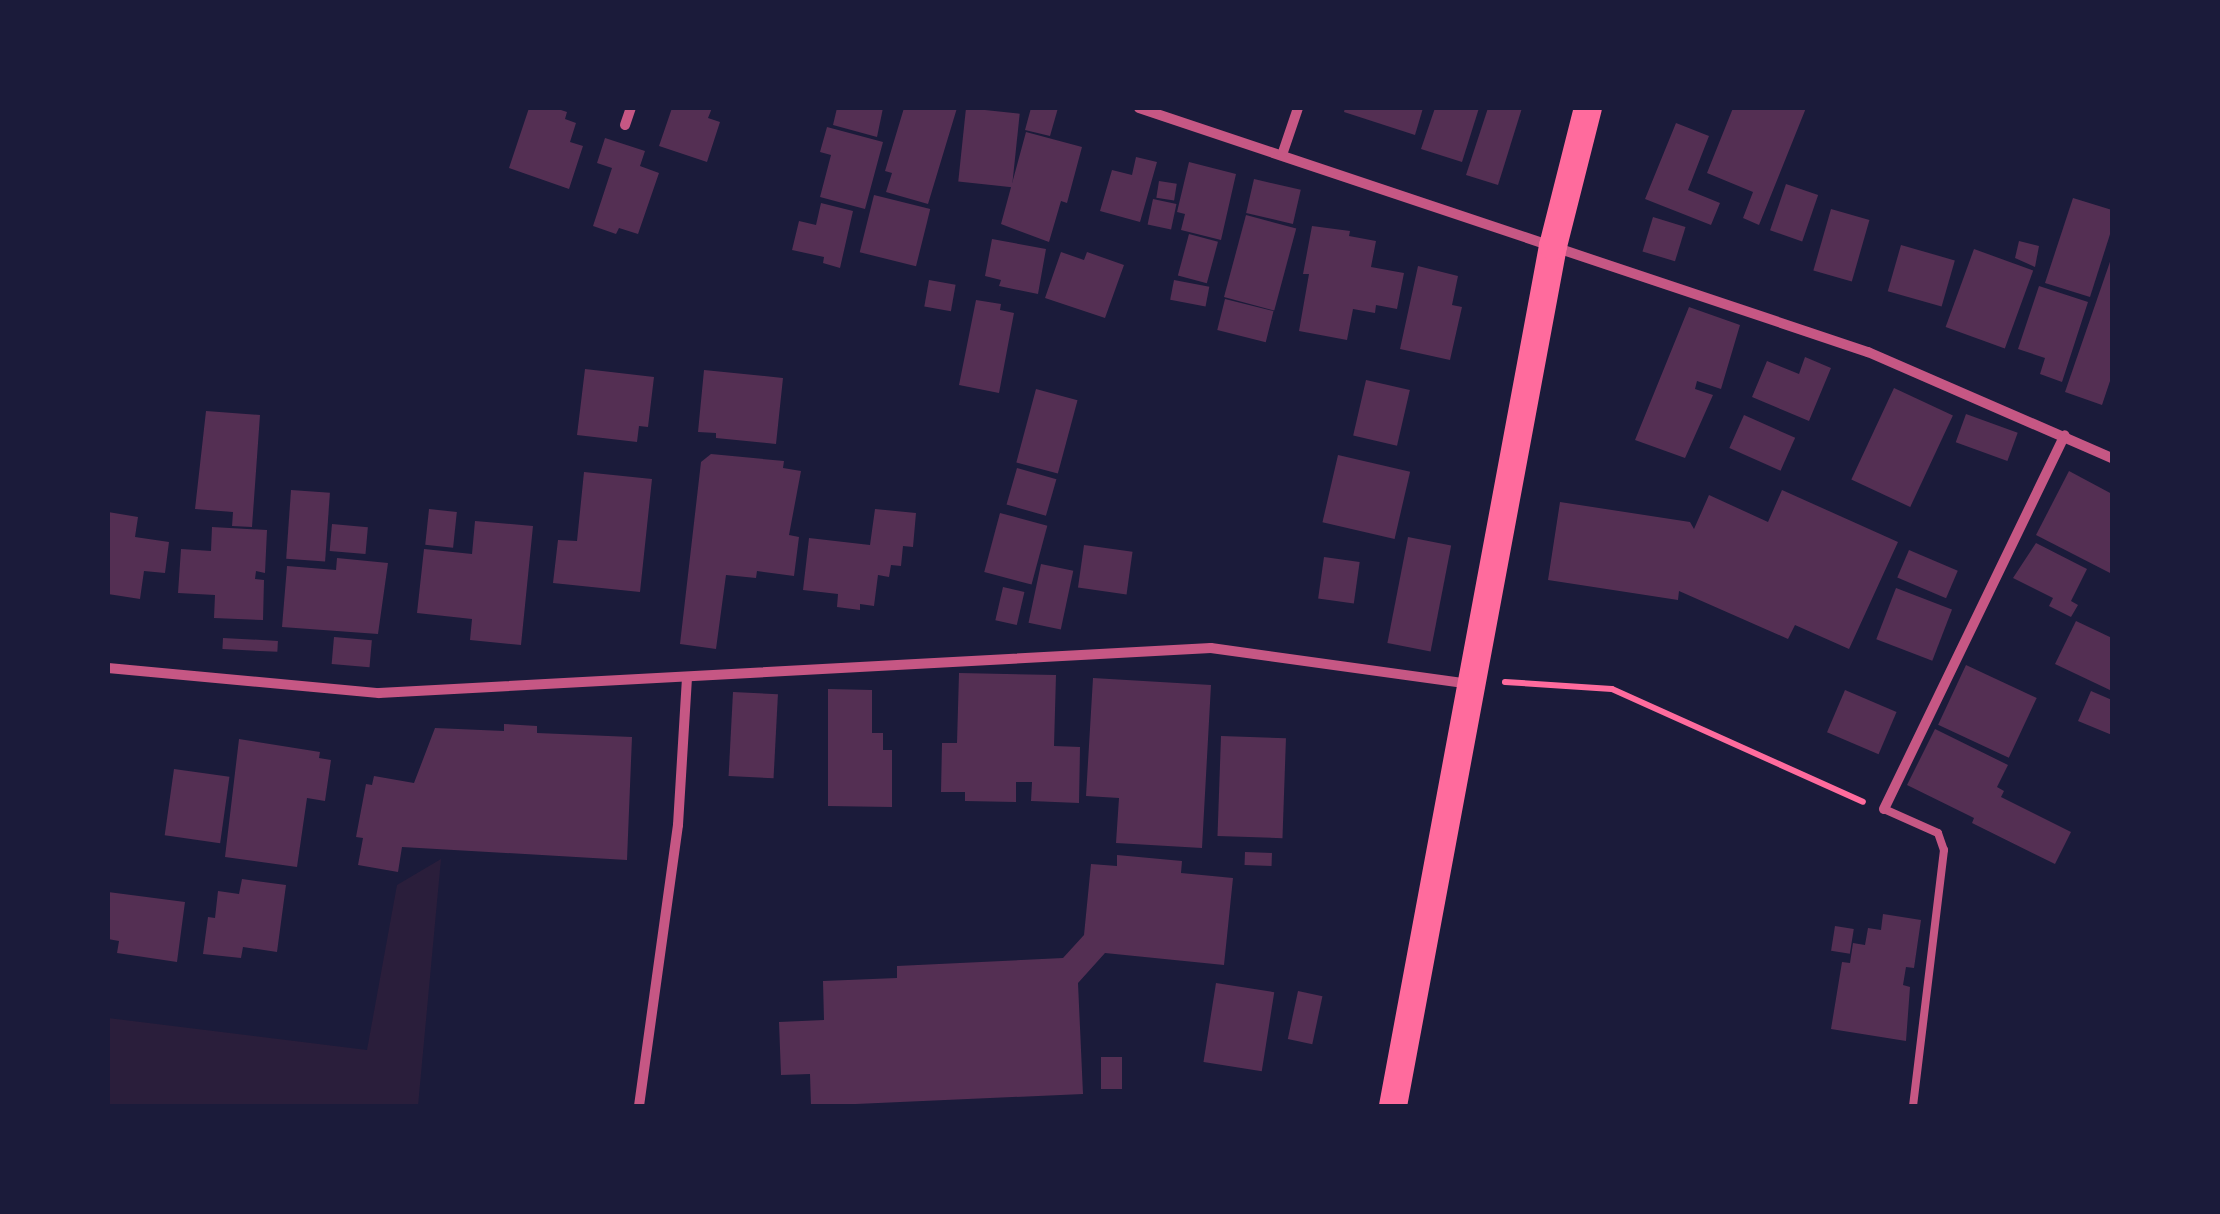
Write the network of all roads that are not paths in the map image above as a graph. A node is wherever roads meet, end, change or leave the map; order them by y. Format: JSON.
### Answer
{"nodes":[{"id":1,"x":631,"y":108,"type":"edge"},
{"id":2,"x":1139,"y":108,"type":"edge"},
{"id":3,"x":1298,"y":108,"type":"edge"},
{"id":4,"x":1588,"y":108,"type":"edge"},
{"id":5,"x":625,"y":126,"type":"dead end"},
{"id":6,"x":1282,"y":155,"type":"junction"},
{"id":7,"x":1553,"y":246,"type":"junction"},
{"id":8,"x":2066,"y":436,"type":"junction"},
{"id":9,"x":2112,"y":458,"type":"edge"},
{"id":10,"x":108,"y":668,"type":"edge"},
{"id":11,"x":687,"y":676,"type":"junction"},
{"id":12,"x":1485,"y":683,"type":"junction"},
{"id":13,"x":1884,"y":809,"type":"joint"},
{"id":14,"x":639,"y":1106,"type":"edge"},
{"id":15,"x":1393,"y":1106,"type":"edge"},
{"id":16,"x":1913,"y":1106,"type":"edge"}],
"edges":[{"from":1,"to":5,"type":"street"},
{"from":2,"to":6,"type":"street"},
{"from":3,"to":6,"type":"street"},
{"from":4,"to":7,"type":"highway"},
{"from":6,"to":7,"type":"street"},
{"from":7,"to":8,"type":"street"},
{"from":7,"to":12,"type":"highway"},
{"from":8,"to":9,"type":"street"},
{"from":8,"to":13,"type":"street"},
{"from":10,"to":11,"type":"street"},
{"from":11,"to":12,"type":"street"},
{"from":11,"to":14,"type":"street"},
{"from":12,"to":15,"type":"highway"},
{"from":13,"to":16,"type":"lane"}]}
